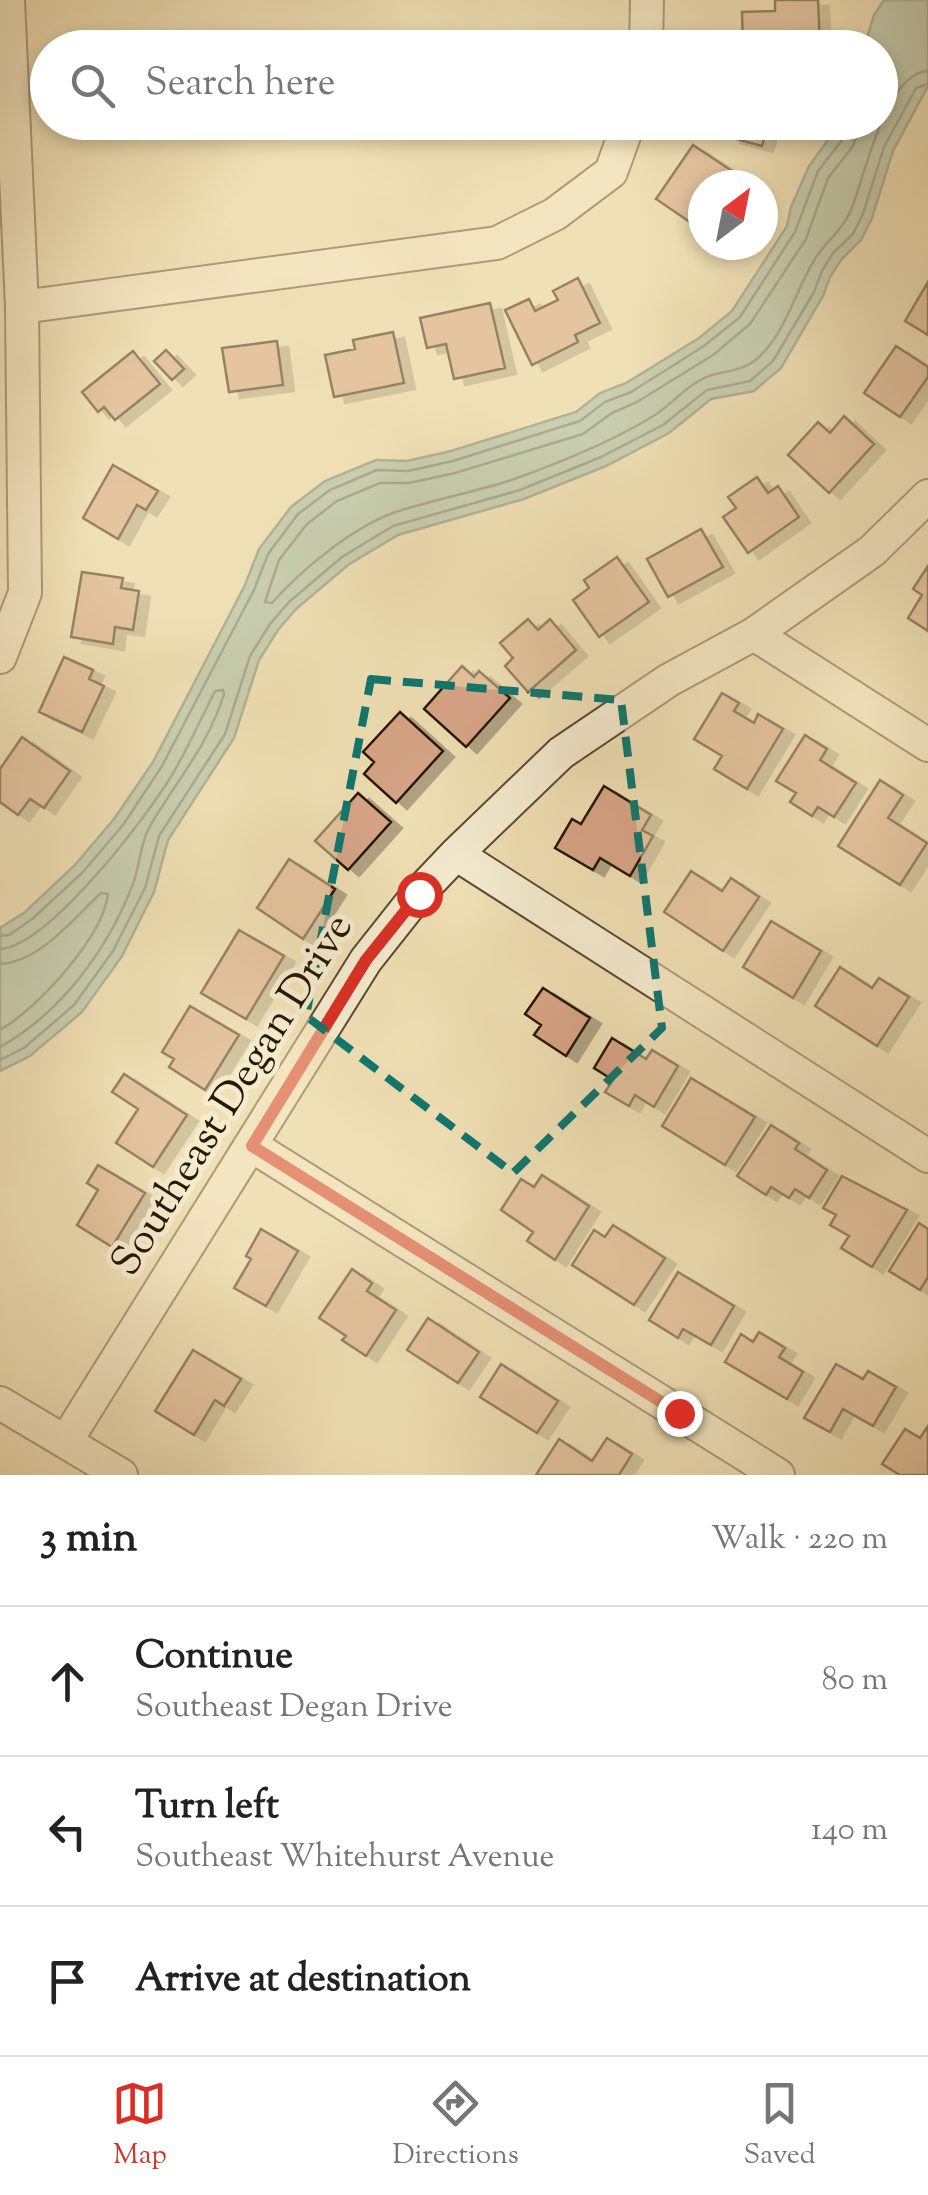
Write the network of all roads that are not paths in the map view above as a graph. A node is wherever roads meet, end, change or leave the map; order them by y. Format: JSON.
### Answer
{"nodes":[{"id":1,"x":8,"y":0,"type":"edge"},
{"id":2,"x":648,"y":0,"type":"edge"},
{"id":3,"x":647,"y":30,"type":"edge"},
{"id":4,"x":623,"y":140,"type":"edge"},
{"id":5,"x":22,"y":307,"type":"junction"},
{"id":6,"x":928,"y":496,"type":"edge"},
{"id":7,"x":754,"y":634,"type":"junction"},
{"id":8,"x":0,"y":657,"type":"edge"},
{"id":9,"x":928,"y":745,"type":"edge"},
{"id":10,"x":456,"y":854,"type":"junction"},
{"id":11,"x":252,"y":1146,"type":"junction"},
{"id":12,"x":928,"y":1156,"type":"edge"},
{"id":13,"x":0,"y":1403,"type":"edge"},
{"id":14,"x":66,"y":1441,"type":"junction"},
{"id":15,"x":121,"y":1475,"type":"edge"},
{"id":16,"x":778,"y":1475,"type":"edge"}],
"edges":[{"from":1,"to":5,"type":"street"},
{"from":2,"to":3,"type":"street"},
{"from":4,"to":5,"type":"street"},
{"from":5,"to":8,"type":"street"},
{"from":6,"to":7,"type":"street","name":"Southeast Degan Drive"},
{"from":7,"to":9,"type":"street"},
{"from":7,"to":10,"type":"street","name":"Southeast Degan Drive"},
{"from":10,"to":11,"type":"street","name":"Southeast Degan Drive"},
{"from":10,"to":12,"type":"street"},
{"from":11,"to":14,"type":"street","name":"Southeast Degan Drive"},
{"from":11,"to":16,"type":"street"},
{"from":13,"to":14,"type":"street"},
{"from":14,"to":15,"type":"street"}]}
